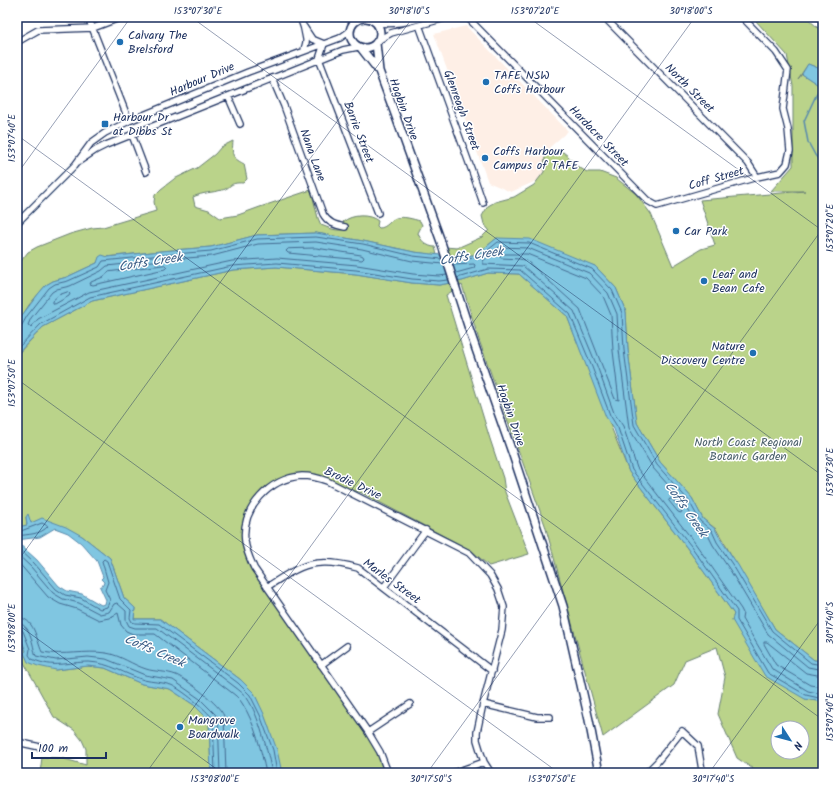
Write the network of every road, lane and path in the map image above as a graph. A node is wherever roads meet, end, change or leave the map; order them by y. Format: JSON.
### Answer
{"nodes":[{"id":1,"x":88,"y":17,"type":"edge"},
{"id":2,"x":122,"y":17,"type":"edge"},
{"id":3,"x":300,"y":17,"type":"edge"},
{"id":4,"x":425,"y":17,"type":"edge"},
{"id":5,"x":449,"y":17,"type":"edge"},
{"id":6,"x":467,"y":17,"type":"edge"},
{"id":7,"x":604,"y":17,"type":"edge"},
{"id":8,"x":742,"y":17,"type":"edge"},
{"id":9,"x":370,"y":19,"type":"edge"},
{"id":10,"x":351,"y":24,"type":"edge"},
{"id":11,"x":419,"y":25,"type":"junction"},
{"id":12,"x":304,"y":27,"type":"junction"},
{"id":13,"x":92,"y":28,"type":"junction"},
{"id":14,"x":17,"y":42,"type":"edge"},
{"id":15,"x":377,"y":42,"type":"junction"},
{"id":16,"x":324,"y":44,"type":"junction"},
{"id":17,"x":359,"y":47,"type":"junction"},
{"id":18,"x":304,"y":51,"type":"junction"},
{"id":19,"x":319,"y":59,"type":"junction"},
{"id":20,"x":379,"y":71,"type":"junction"},
{"id":21,"x":272,"y":78,"type":"junction"},
{"id":22,"x":228,"y":96,"type":"junction"},
{"id":23,"x":129,"y":122,"type":"junction"},
{"id":24,"x":240,"y":124,"type":"dead end"},
{"id":25,"x":132,"y":134,"type":"junction"},
{"id":26,"x":75,"y":165,"type":"junction"},
{"id":27,"x":146,"y":172,"type":"dead end"},
{"id":28,"x":757,"y":177,"type":"junction"},
{"id":29,"x":648,"y":201,"type":"joint"},
{"id":30,"x":483,"y":203,"type":"dead end"},
{"id":31,"x":378,"y":213,"type":"dead end"},
{"id":32,"x":17,"y":223,"type":"edge"},
{"id":33,"x":345,"y":227,"type":"dead end"},
{"id":34,"x":426,"y":530,"type":"junction"},
{"id":35,"x":384,"y":586,"type":"junction"},
{"id":36,"x":267,"y":587,"type":"junction"},
{"id":37,"x":347,"y":646,"type":"dead end"},
{"id":38,"x":321,"y":665,"type":"junction"},
{"id":39,"x":492,"y":671,"type":"junction"},
{"id":40,"x":410,"y":704,"type":"dead end"},
{"id":41,"x":483,"y":704,"type":"junction"},
{"id":42,"x":550,"y":717,"type":"dead end"},
{"id":43,"x":368,"y":732,"type":"junction"},
{"id":44,"x":17,"y":742,"type":"edge"},
{"id":45,"x":40,"y":747,"type":"dead end"},
{"id":46,"x":484,"y":762,"type":"junction"},
{"id":47,"x":388,"y":773,"type":"edge"},
{"id":48,"x":453,"y":773,"type":"edge"},
{"id":49,"x":491,"y":773,"type":"edge"},
{"id":50,"x":599,"y":773,"type":"edge"},
{"id":51,"x":646,"y":773,"type":"edge"},
{"id":52,"x":703,"y":773,"type":"edge"}],
"edges":[{"from":1,"to":13,"type":"street"},
{"from":2,"to":13,"type":"street"},
{"from":3,"to":12,"type":"street"},
{"from":4,"to":9,"type":"street"},
{"from":5,"to":11,"type":"street"},
{"from":6,"to":29,"type":"street","name":"Hardacre Street"},
{"from":7,"to":28,"type":"street","name":"North Street"},
{"from":8,"to":28,"type":"street","name":"Coff Street"},
{"from":9,"to":10,"type":"main road"},
{"from":9,"to":15,"type":"main road"},
{"from":10,"to":16,"type":"street","name":"Harbour Drive"},
{"from":10,"to":17,"type":"main road"},
{"from":11,"to":15,"type":"street"},
{"from":11,"to":30,"type":"street","name":"Glenreagh Street"},
{"from":12,"to":16,"type":"street"},
{"from":12,"to":18,"type":"street"},
{"from":13,"to":14,"type":"street"},
{"from":13,"to":23,"type":"street"},
{"from":15,"to":17,"type":"main road"},
{"from":15,"to":20,"type":"main road","name":"Hogbin Drive"},
{"from":16,"to":18,"type":"street","name":"Harbour Drive"},
{"from":16,"to":19,"type":"street"},
{"from":17,"to":19,"type":"street","name":"Harbour Drive"},
{"from":17,"to":20,"type":"main road","name":"Hogbin Drive"},
{"from":18,"to":23,"type":"street","name":"Harbour Drive"},
{"from":19,"to":21,"type":"street","name":"Harbour Drive"},
{"from":19,"to":31,"type":"street","name":"Barrie Street"},
{"from":20,"to":50,"type":"main road","name":"Hogbin Drive"},
{"from":21,"to":22,"type":"street","name":"Harbour Drive"},
{"from":21,"to":33,"type":"street","name":"Nana Lane"},
{"from":22,"to":24,"type":"street"},
{"from":22,"to":25,"type":"street","name":"Harbour Drive"},
{"from":23,"to":26,"type":"street","name":"Harbour Drive"},
{"from":25,"to":26,"type":"street","name":"Harbour Drive"},
{"from":25,"to":27,"type":"street"},
{"from":26,"to":32,"type":"street","name":"Harbour Drive"},
{"from":28,"to":29,"type":"street","name":"Coff Street"},
{"from":34,"to":35,"type":"street"},
{"from":34,"to":36,"type":"street","name":"Brodie Drive"},
{"from":34,"to":39,"type":"street","name":"Brodie Drive"},
{"from":35,"to":36,"type":"street","name":"Marles Street"},
{"from":35,"to":39,"type":"street","name":"Marles Street"},
{"from":36,"to":38,"type":"street","name":"Brodie Drive"},
{"from":37,"to":38,"type":"street"},
{"from":38,"to":43,"type":"street","name":"Brodie Drive"},
{"from":39,"to":41,"type":"street","name":"Brodie Drive"},
{"from":40,"to":43,"type":"street"},
{"from":41,"to":42,"type":"street"},
{"from":41,"to":46,"type":"street","name":"Brodie Drive"},
{"from":43,"to":47,"type":"street","name":"Brodie Drive"},
{"from":44,"to":45,"type":"street"},
{"from":46,"to":48,"type":"street"},
{"from":46,"to":49,"type":"street","name":"Brodie Drive"},
{"from":51,"to":52,"type":"street"}]}
